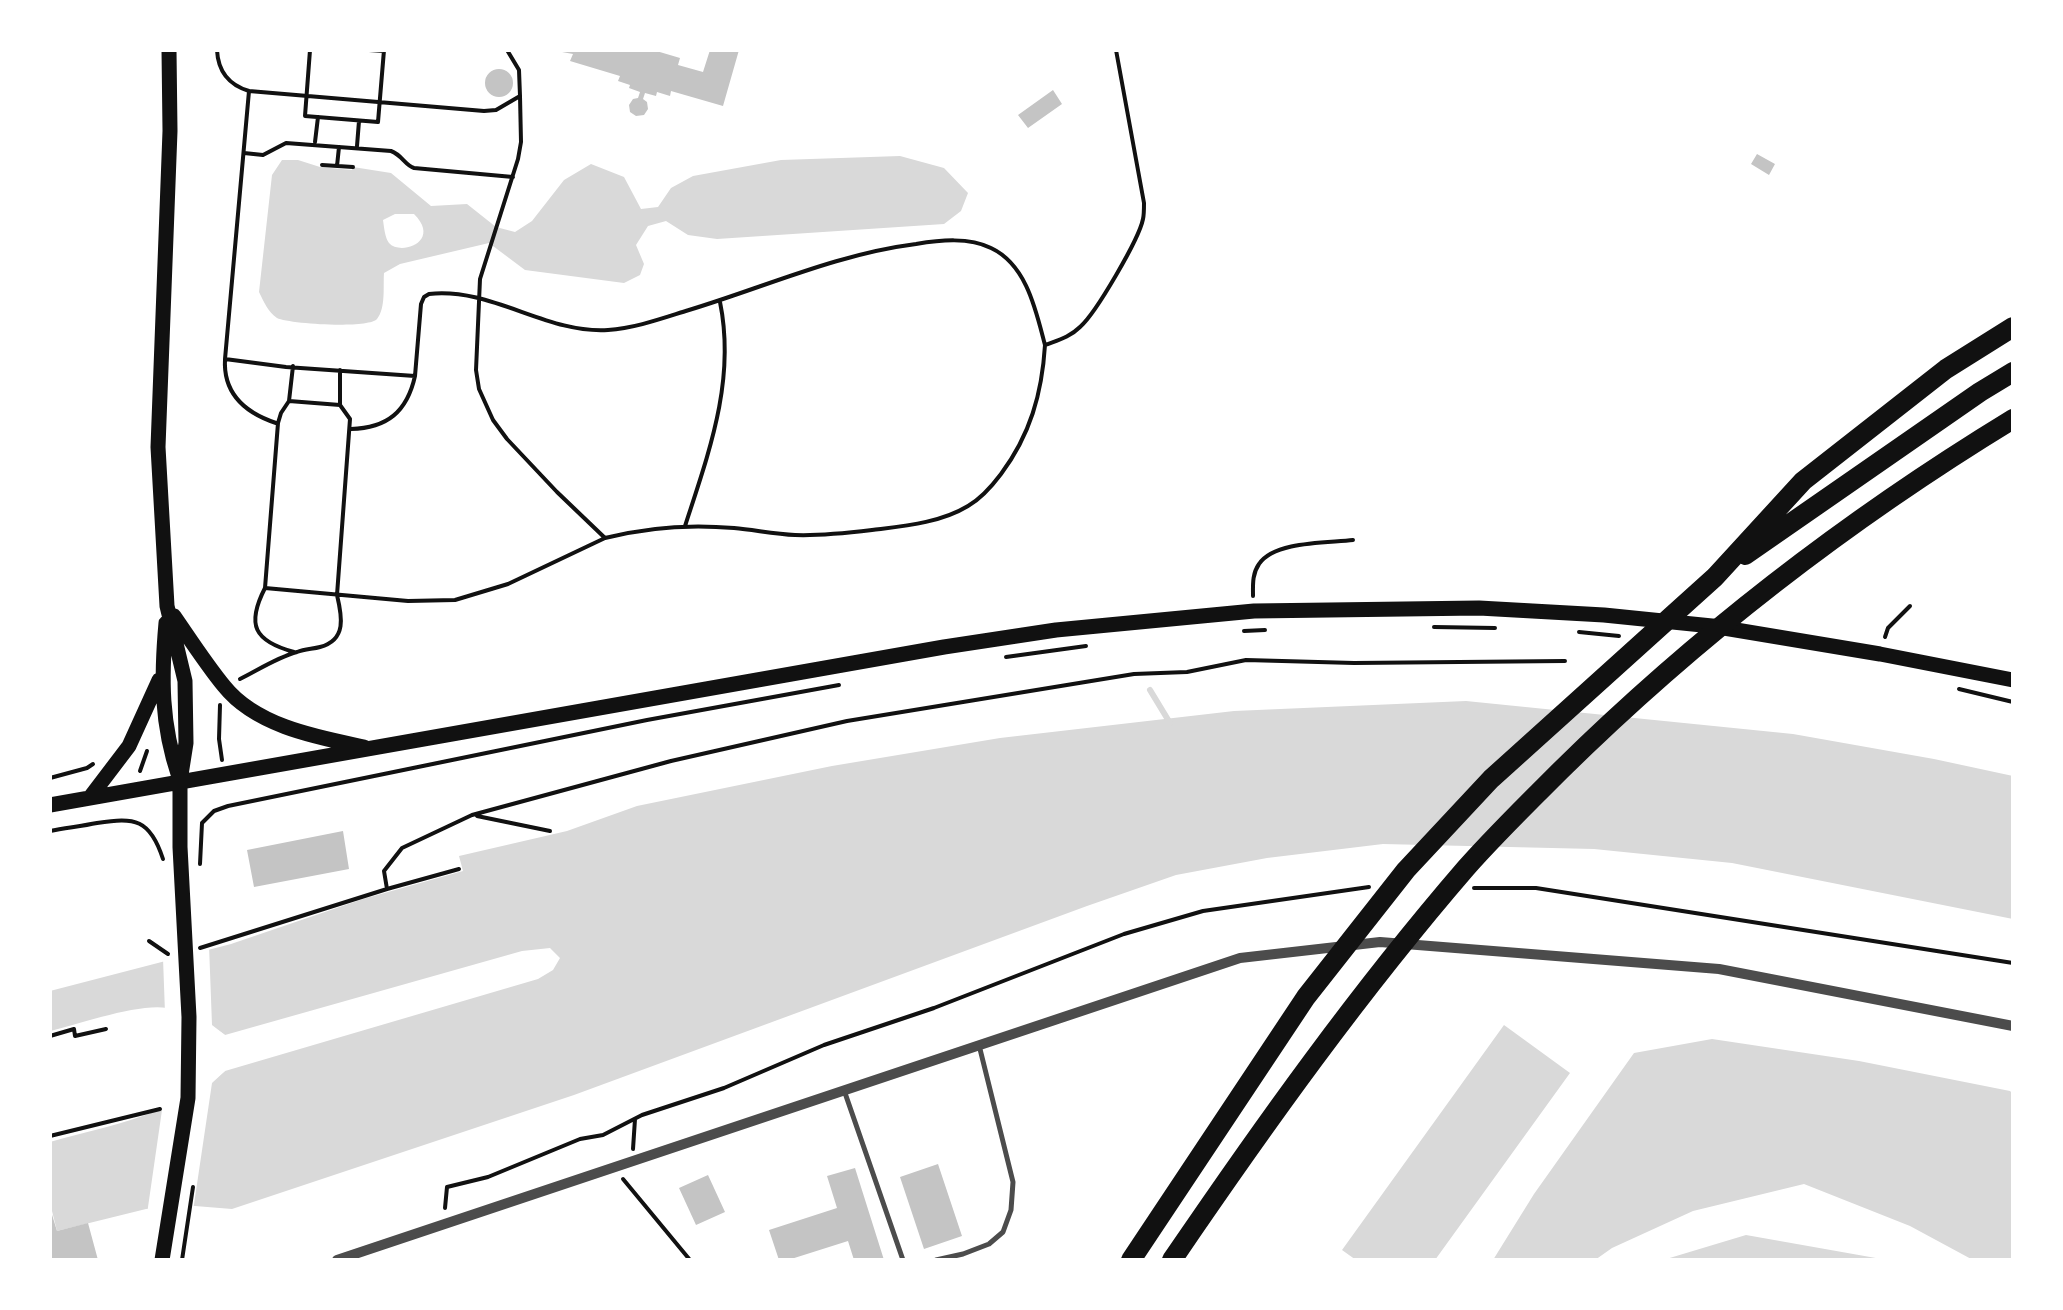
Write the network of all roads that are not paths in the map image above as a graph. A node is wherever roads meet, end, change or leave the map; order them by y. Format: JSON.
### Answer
{"nodes":[{"id":1,"x":168,"y":53,"type":"edge"},
{"id":2,"x":2013,"y":326,"type":"edge"},
{"id":3,"x":2013,"y":372,"type":"edge"},
{"id":4,"x":2013,"y":419,"type":"edge"},
{"id":5,"x":1715,"y":576,"type":"junction"},
{"id":6,"x":167,"y":606,"type":"junction"},
{"id":7,"x":161,"y":676,"type":"junction"},
{"id":8,"x":2013,"y":680,"type":"edge"},
{"id":9,"x":373,"y":748,"type":"junction"},
{"id":10,"x":180,"y":781,"type":"junction"},
{"id":11,"x":91,"y":796,"type":"junction"},
{"id":12,"x":50,"y":805,"type":"edge"},
{"id":13,"x":2013,"y":1026,"type":"edge"},
{"id":14,"x":979,"y":1045,"type":"junction"},
{"id":15,"x":844,"y":1090,"type":"junction"},
{"id":16,"x":162,"y":1260,"type":"edge"},
{"id":17,"x":337,"y":1260,"type":"edge"},
{"id":18,"x":903,"y":1260,"type":"edge"},
{"id":19,"x":936,"y":1260,"type":"edge"},
{"id":20,"x":1131,"y":1260,"type":"edge"},
{"id":21,"x":1172,"y":1260,"type":"edge"}],
"edges":[{"from":1,"to":6,"type":"main road"},
{"from":2,"to":5,"type":"highway"},
{"from":3,"to":5,"type":"highway"},
{"from":4,"to":21,"type":"highway"},
{"from":5,"to":20,"type":"highway"},
{"from":6,"to":7,"type":"main road"},
{"from":6,"to":9,"type":"main road"},
{"from":6,"to":10,"type":"main road"},
{"from":7,"to":10,"type":"main road"},
{"from":7,"to":11,"type":"main road"},
{"from":8,"to":9,"type":"main road"},
{"from":9,"to":10,"type":"main road"},
{"from":10,"to":11,"type":"main road"},
{"from":10,"to":16,"type":"main road"},
{"from":11,"to":12,"type":"main road"},
{"from":13,"to":14,"type":"street"},
{"from":14,"to":15,"type":"street"},
{"from":14,"to":19,"type":"lane"},
{"from":15,"to":17,"type":"street"},
{"from":15,"to":18,"type":"lane"}]}
